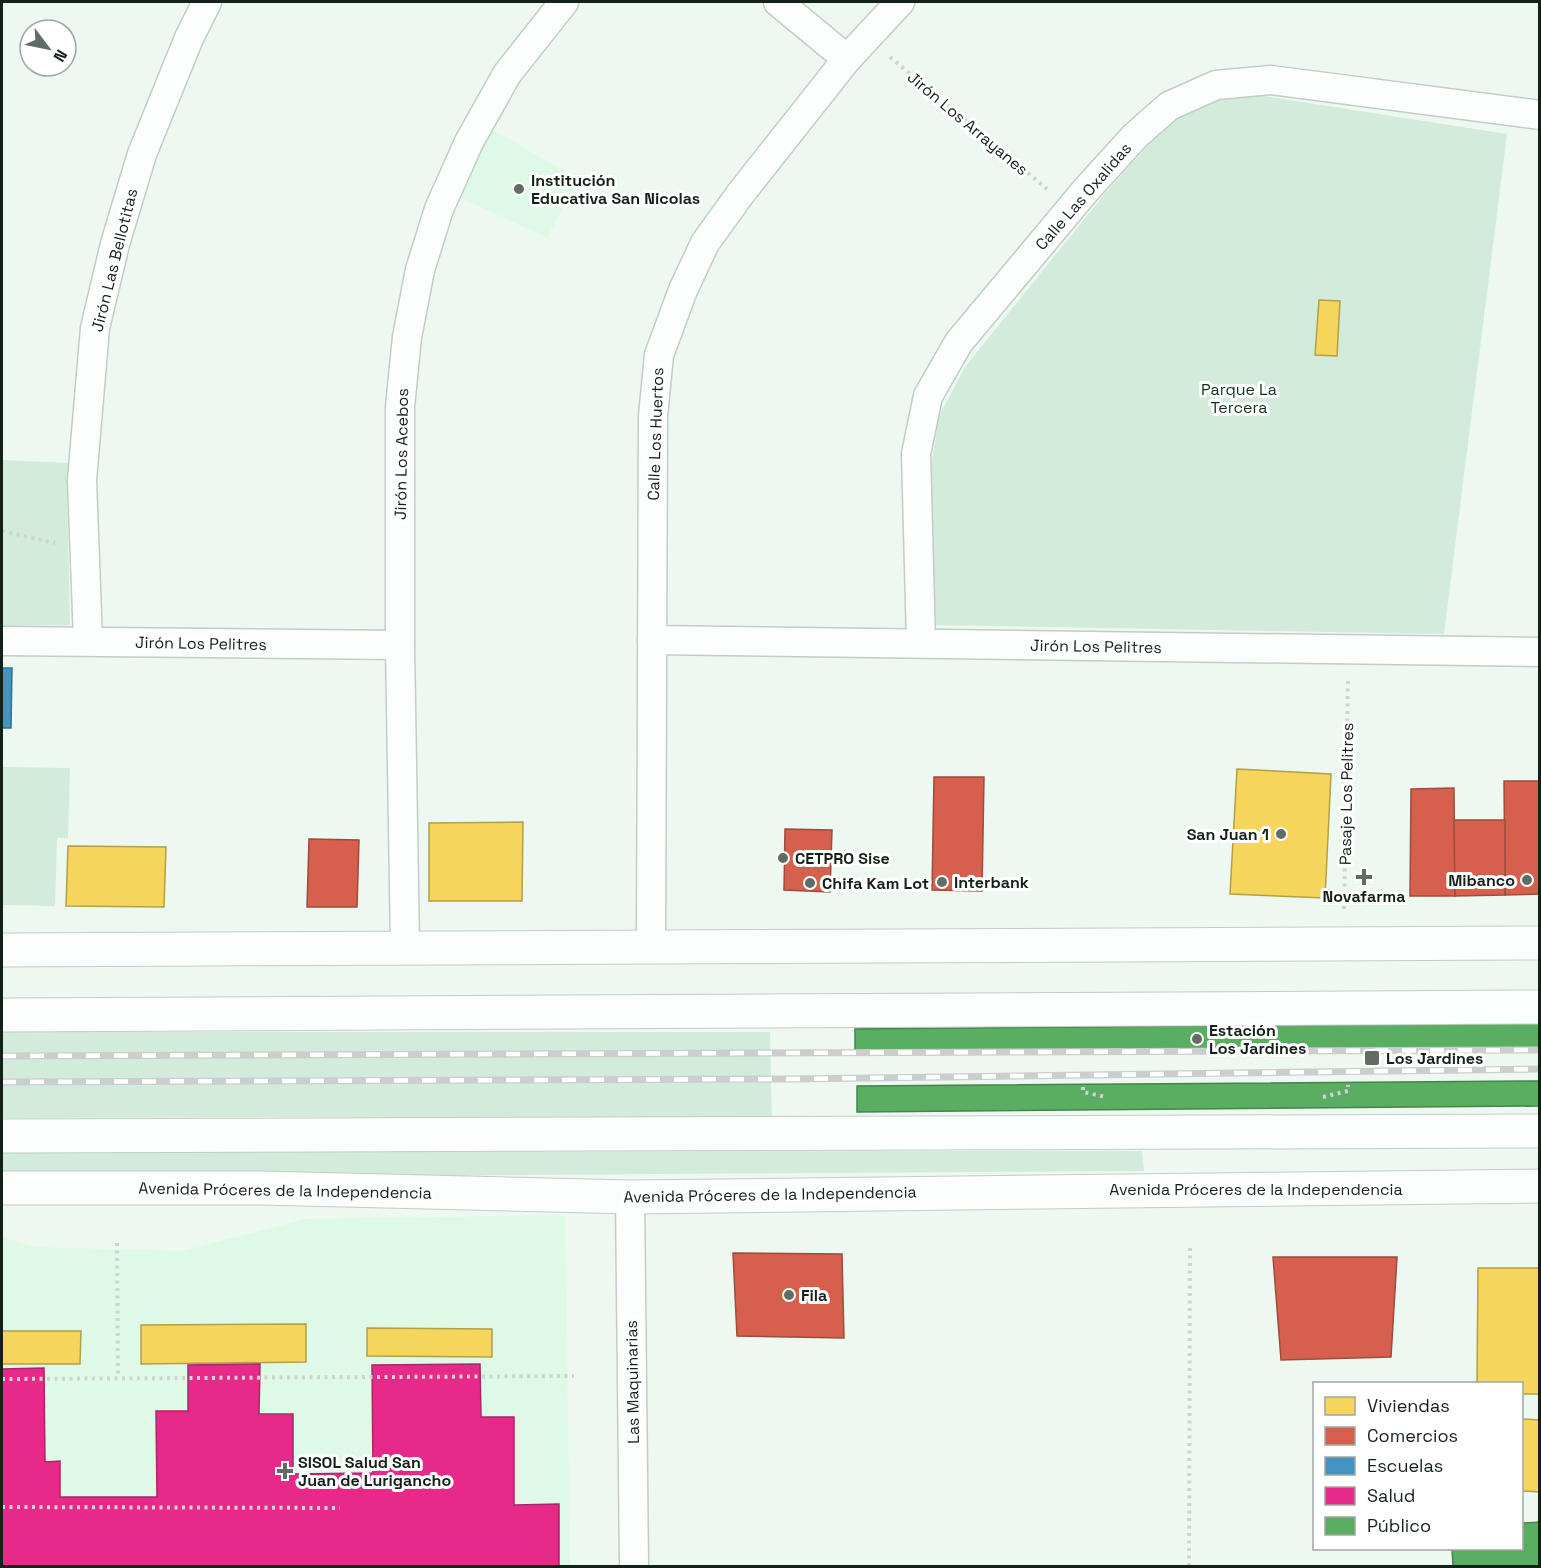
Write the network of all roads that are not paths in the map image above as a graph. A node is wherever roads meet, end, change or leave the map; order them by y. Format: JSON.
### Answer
{"nodes":[{"id":1,"x":207,"y":2,"type":"edge"},
{"id":2,"x":564,"y":2,"type":"edge"},
{"id":3,"x":778,"y":2,"type":"edge"},
{"id":4,"x":900,"y":2,"type":"edge"},
{"id":5,"x":847,"y":59,"type":"junction"},
{"id":6,"x":1539,"y":115,"type":"edge"},
{"id":7,"x":652,"y":640,"type":"junction"},
{"id":8,"x":2,"y":641,"type":"edge"},
{"id":9,"x":88,"y":641,"type":"junction"},
{"id":10,"x":921,"y":643,"type":"junction"},
{"id":11,"x":400,"y":645,"type":"junction"},
{"id":12,"x":1539,"y":652,"type":"edge"},
{"id":13,"x":1539,"y":943,"type":"edge"},
{"id":14,"x":405,"y":946,"type":"junction"},
{"id":15,"x":651,"y":946,"type":"junction"},
{"id":16,"x":2,"y":950,"type":"edge"},
{"id":17,"x":1539,"y":1007,"type":"edge"},
{"id":18,"x":2,"y":1015,"type":"edge"},
{"id":19,"x":1539,"y":1131,"type":"edge"},
{"id":20,"x":2,"y":1136,"type":"edge"},
{"id":21,"x":1539,"y":1186,"type":"edge"},
{"id":22,"x":2,"y":1188,"type":"edge"},
{"id":23,"x":630,"y":1197,"type":"junction"},
{"id":24,"x":634,"y":1566,"type":"edge"}],
"edges":[{"from":1,"to":9,"type":"street","name":"Jirón Las Bellotitas"},
{"from":2,"to":11,"type":"street","name":"Jirón Los Acebos"},
{"from":3,"to":5,"type":"street"},
{"from":4,"to":5,"type":"street","name":"Calle Los Huertos"},
{"from":5,"to":7,"type":"street","name":"Calle Los Huertos"},
{"from":6,"to":10,"type":"street","name":"Calle Las Oxalidas"},
{"from":7,"to":10,"type":"street","name":"Jirón Los Pelitres"},
{"from":7,"to":15,"type":"street","name":"Calle Los Huertos"},
{"from":8,"to":9,"type":"street","name":"Jirón Los Pelitres"},
{"from":9,"to":11,"type":"street","name":"Jirón Los Pelitres"},
{"from":10,"to":12,"type":"street","name":"Jirón Los Pelitres"},
{"from":11,"to":14,"type":"street","name":"Jirón Los Acebos"},
{"from":13,"to":15,"type":"main road"},
{"from":14,"to":15,"type":"main road"},
{"from":14,"to":16,"type":"main road"},
{"from":17,"to":18,"type":"main road"},
{"from":19,"to":20,"type":"main road"},
{"from":21,"to":23,"type":"main road","name":"Avenida Próceres de la Independencia"},
{"from":22,"to":23,"type":"main road","name":"Avenida Próceres de la Independencia"},
{"from":23,"to":24,"type":"street","name":"Las Maquinarias"}]}
